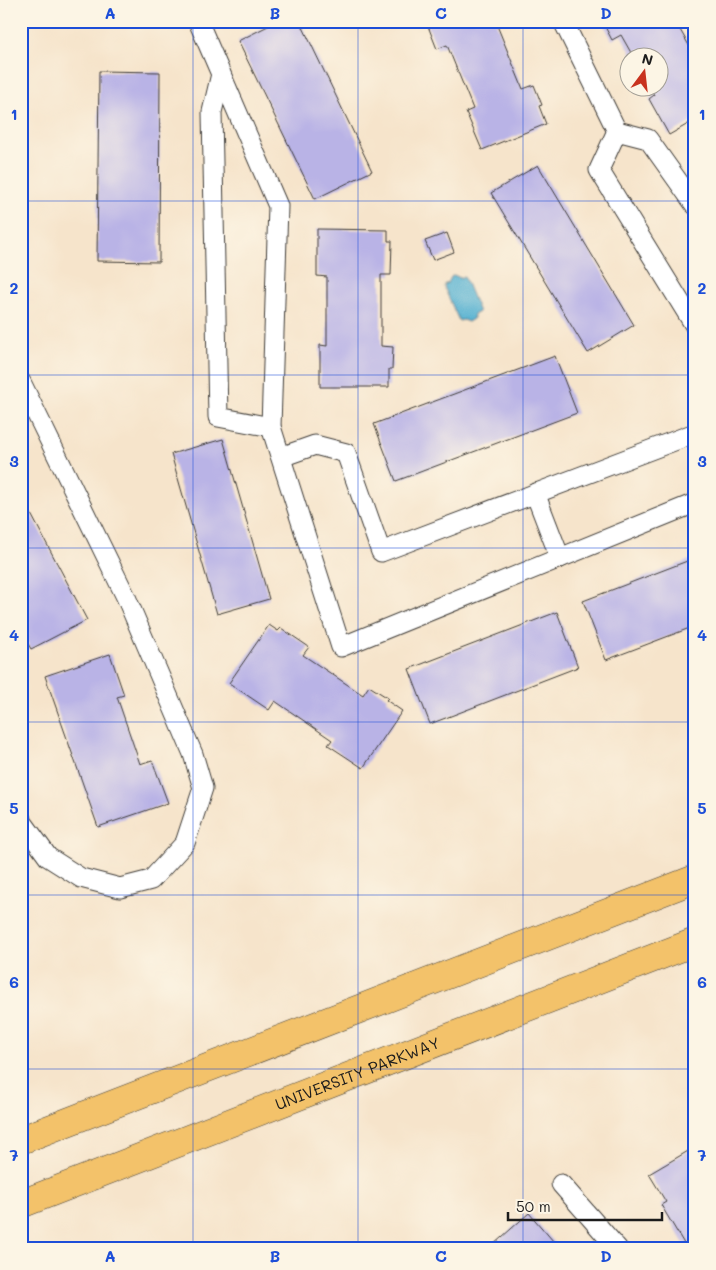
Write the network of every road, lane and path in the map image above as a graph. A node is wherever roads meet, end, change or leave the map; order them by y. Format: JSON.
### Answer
{"nodes":[{"id":1,"x":198,"y":21,"type":"edge"},
{"id":2,"x":563,"y":21,"type":"edge"},
{"id":3,"x":221,"y":74,"type":"junction"},
{"id":4,"x":617,"y":131,"type":"junction"},
{"id":5,"x":695,"y":205,"type":"edge"},
{"id":6,"x":695,"y":326,"type":"edge"},
{"id":7,"x":21,"y":382,"type":"edge"},
{"id":8,"x":271,"y":426,"type":"junction"},
{"id":9,"x":695,"y":433,"type":"edge"},
{"id":10,"x":281,"y":457,"type":"junction"},
{"id":11,"x":536,"y":493,"type":"junction"},
{"id":12,"x":695,"y":503,"type":"edge"},
{"id":13,"x":560,"y":558,"type":"junction"},
{"id":14,"x":21,"y":820,"type":"edge"},
{"id":15,"x":695,"y":879,"type":"edge"},
{"id":16,"x":695,"y":942,"type":"edge"},
{"id":17,"x":21,"y":1140,"type":"edge"},
{"id":18,"x":561,"y":1184,"type":"dead end"},
{"id":19,"x":21,"y":1204,"type":"edge"},
{"id":20,"x":618,"y":1249,"type":"edge"}],
"edges":[{"from":1,"to":3,"type":"street"},
{"from":2,"to":4,"type":"street"},
{"from":3,"to":8,"type":"street"},
{"from":3,"to":8,"type":"street"},
{"from":4,"to":5,"type":"street"},
{"from":4,"to":6,"type":"street"},
{"from":7,"to":14,"type":"street"},
{"from":8,"to":10,"type":"street"},
{"from":9,"to":11,"type":"street"},
{"from":10,"to":11,"type":"street"},
{"from":10,"to":13,"type":"street"},
{"from":11,"to":13,"type":"street"},
{"from":12,"to":13,"type":"street"},
{"from":15,"to":17,"type":"highway"},
{"from":16,"to":19,"type":"highway","name":"UNIVERSITY PARKWAY"},
{"from":18,"to":20,"type":"street"}]}
